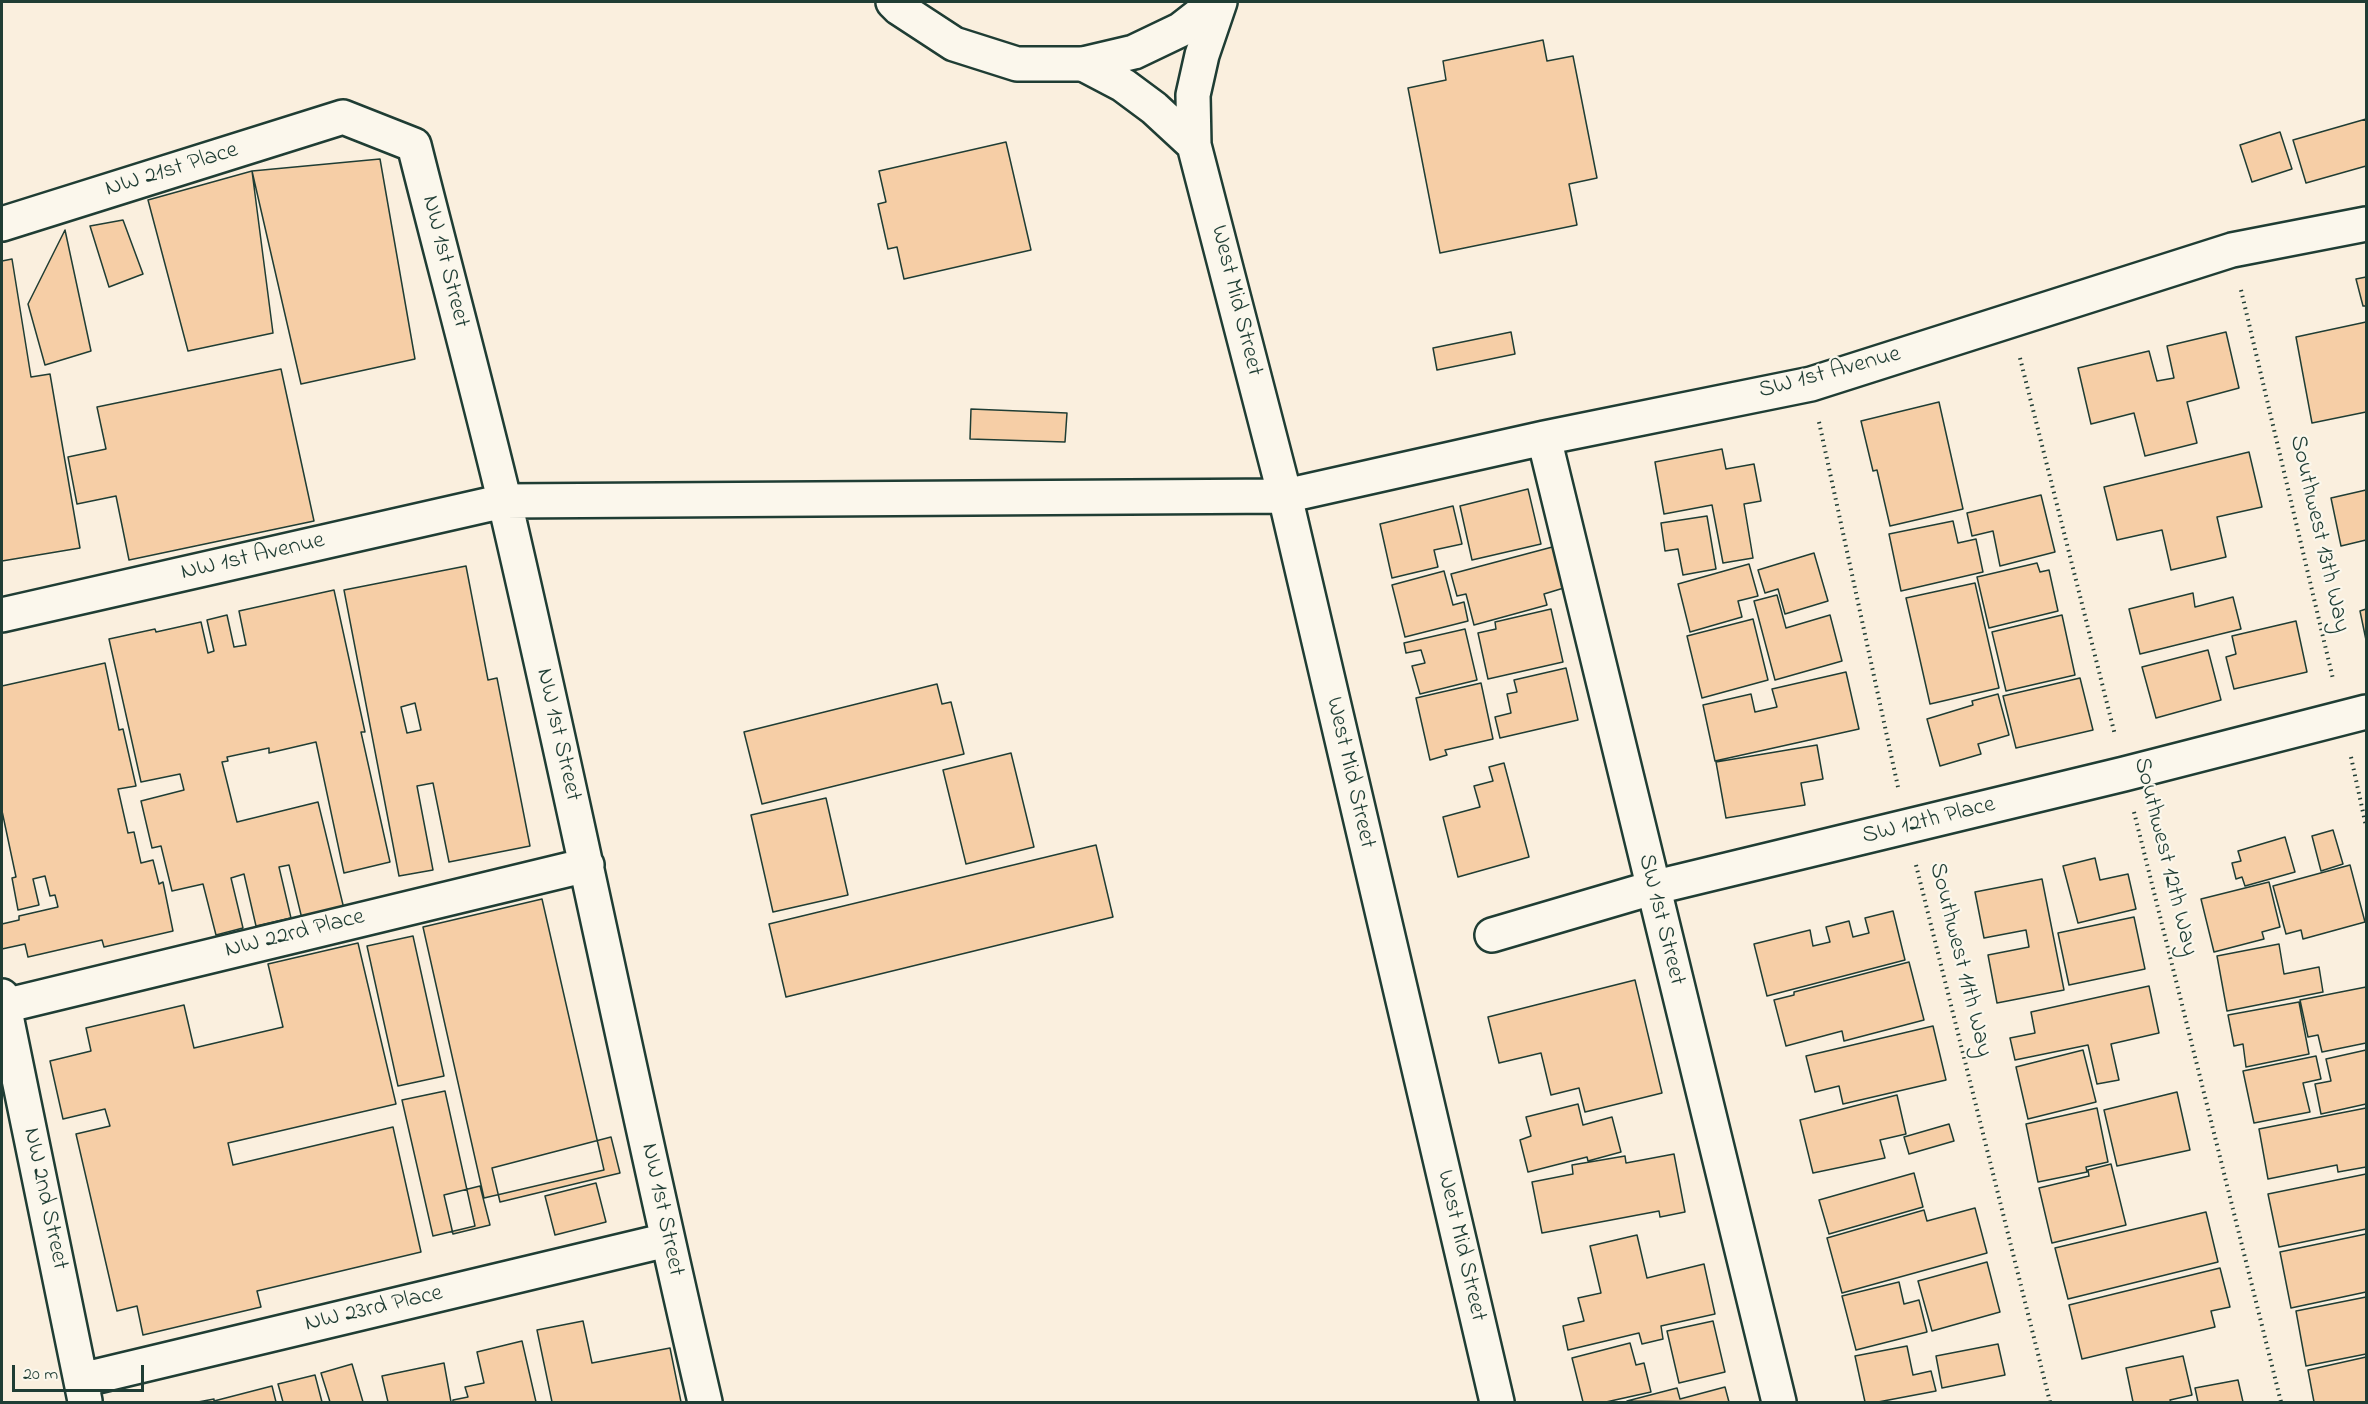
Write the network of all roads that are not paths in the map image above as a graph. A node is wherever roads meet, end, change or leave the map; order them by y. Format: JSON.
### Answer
{"nodes":[{"id":1,"x":893,"y":2,"type":"edge"},
{"id":2,"x":1218,"y":2,"type":"edge"},
{"id":3,"x":1083,"y":64,"type":"junction"},
{"id":4,"x":343,"y":117,"type":"joint"},
{"id":5,"x":1194,"y":145,"type":"junction"},
{"id":6,"x":2,"y":224,"type":"edge"},
{"id":7,"x":2367,"y":224,"type":"edge"},
{"id":8,"x":1544,"y":438,"type":"junction"},
{"id":9,"x":1285,"y":496,"type":"junction"},
{"id":10,"x":504,"y":501,"type":"junction"},
{"id":11,"x":2,"y":615,"type":"edge"},
{"id":12,"x":2354,"y":714,"type":"edge"},
{"id":13,"x":587,"y":865,"type":"junction"},
{"id":14,"x":1652,"y":888,"type":"junction"},
{"id":15,"x":1492,"y":935,"type":"dead end"},
{"id":16,"x":3,"y":1001,"type":"edge"},
{"id":17,"x":667,"y":1240,"type":"junction"},
{"id":18,"x":83,"y":1391,"type":"edge"},
{"id":19,"x":705,"y":1402,"type":"edge"},
{"id":20,"x":1497,"y":1402,"type":"edge"},
{"id":21,"x":1779,"y":1402,"type":"edge"}],
"edges":[{"from":1,"to":3,"type":"street"},
{"from":2,"to":3,"type":"street"},
{"from":2,"to":5,"type":"street","name":"West Mid Street"},
{"from":3,"to":5,"type":"street"},
{"from":4,"to":6,"type":"street","name":"NW 21st Place"},
{"from":4,"to":10,"type":"street","name":"NW 1st Street"},
{"from":5,"to":9,"type":"street","name":"West Mid Street"},
{"from":7,"to":8,"type":"street","name":"SW 1st Avenue"},
{"from":8,"to":9,"type":"street","name":"SW 1st Avenue"},
{"from":8,"to":14,"type":"street","name":"SW 1st Street"},
{"from":9,"to":10,"type":"street","name":"NW 1st Avenue"},
{"from":9,"to":20,"type":"street","name":"West Mid Street"},
{"from":10,"to":11,"type":"street","name":"NW 1st Avenue"},
{"from":10,"to":13,"type":"street","name":"NW 1st Street"},
{"from":12,"to":14,"type":"street","name":"SW 12th Place"},
{"from":13,"to":16,"type":"street","name":"NW 22rd Place"},
{"from":13,"to":17,"type":"street","name":"NW 1st Street"},
{"from":14,"to":15,"type":"street","name":"SW 12th Place"},
{"from":14,"to":21,"type":"street","name":"SW 1st Street"},
{"from":16,"to":18,"type":"street","name":"NW 2nd Street"},
{"from":17,"to":18,"type":"street","name":"NW 23rd Place"},
{"from":17,"to":19,"type":"street","name":"NW 1st Street"}]}
